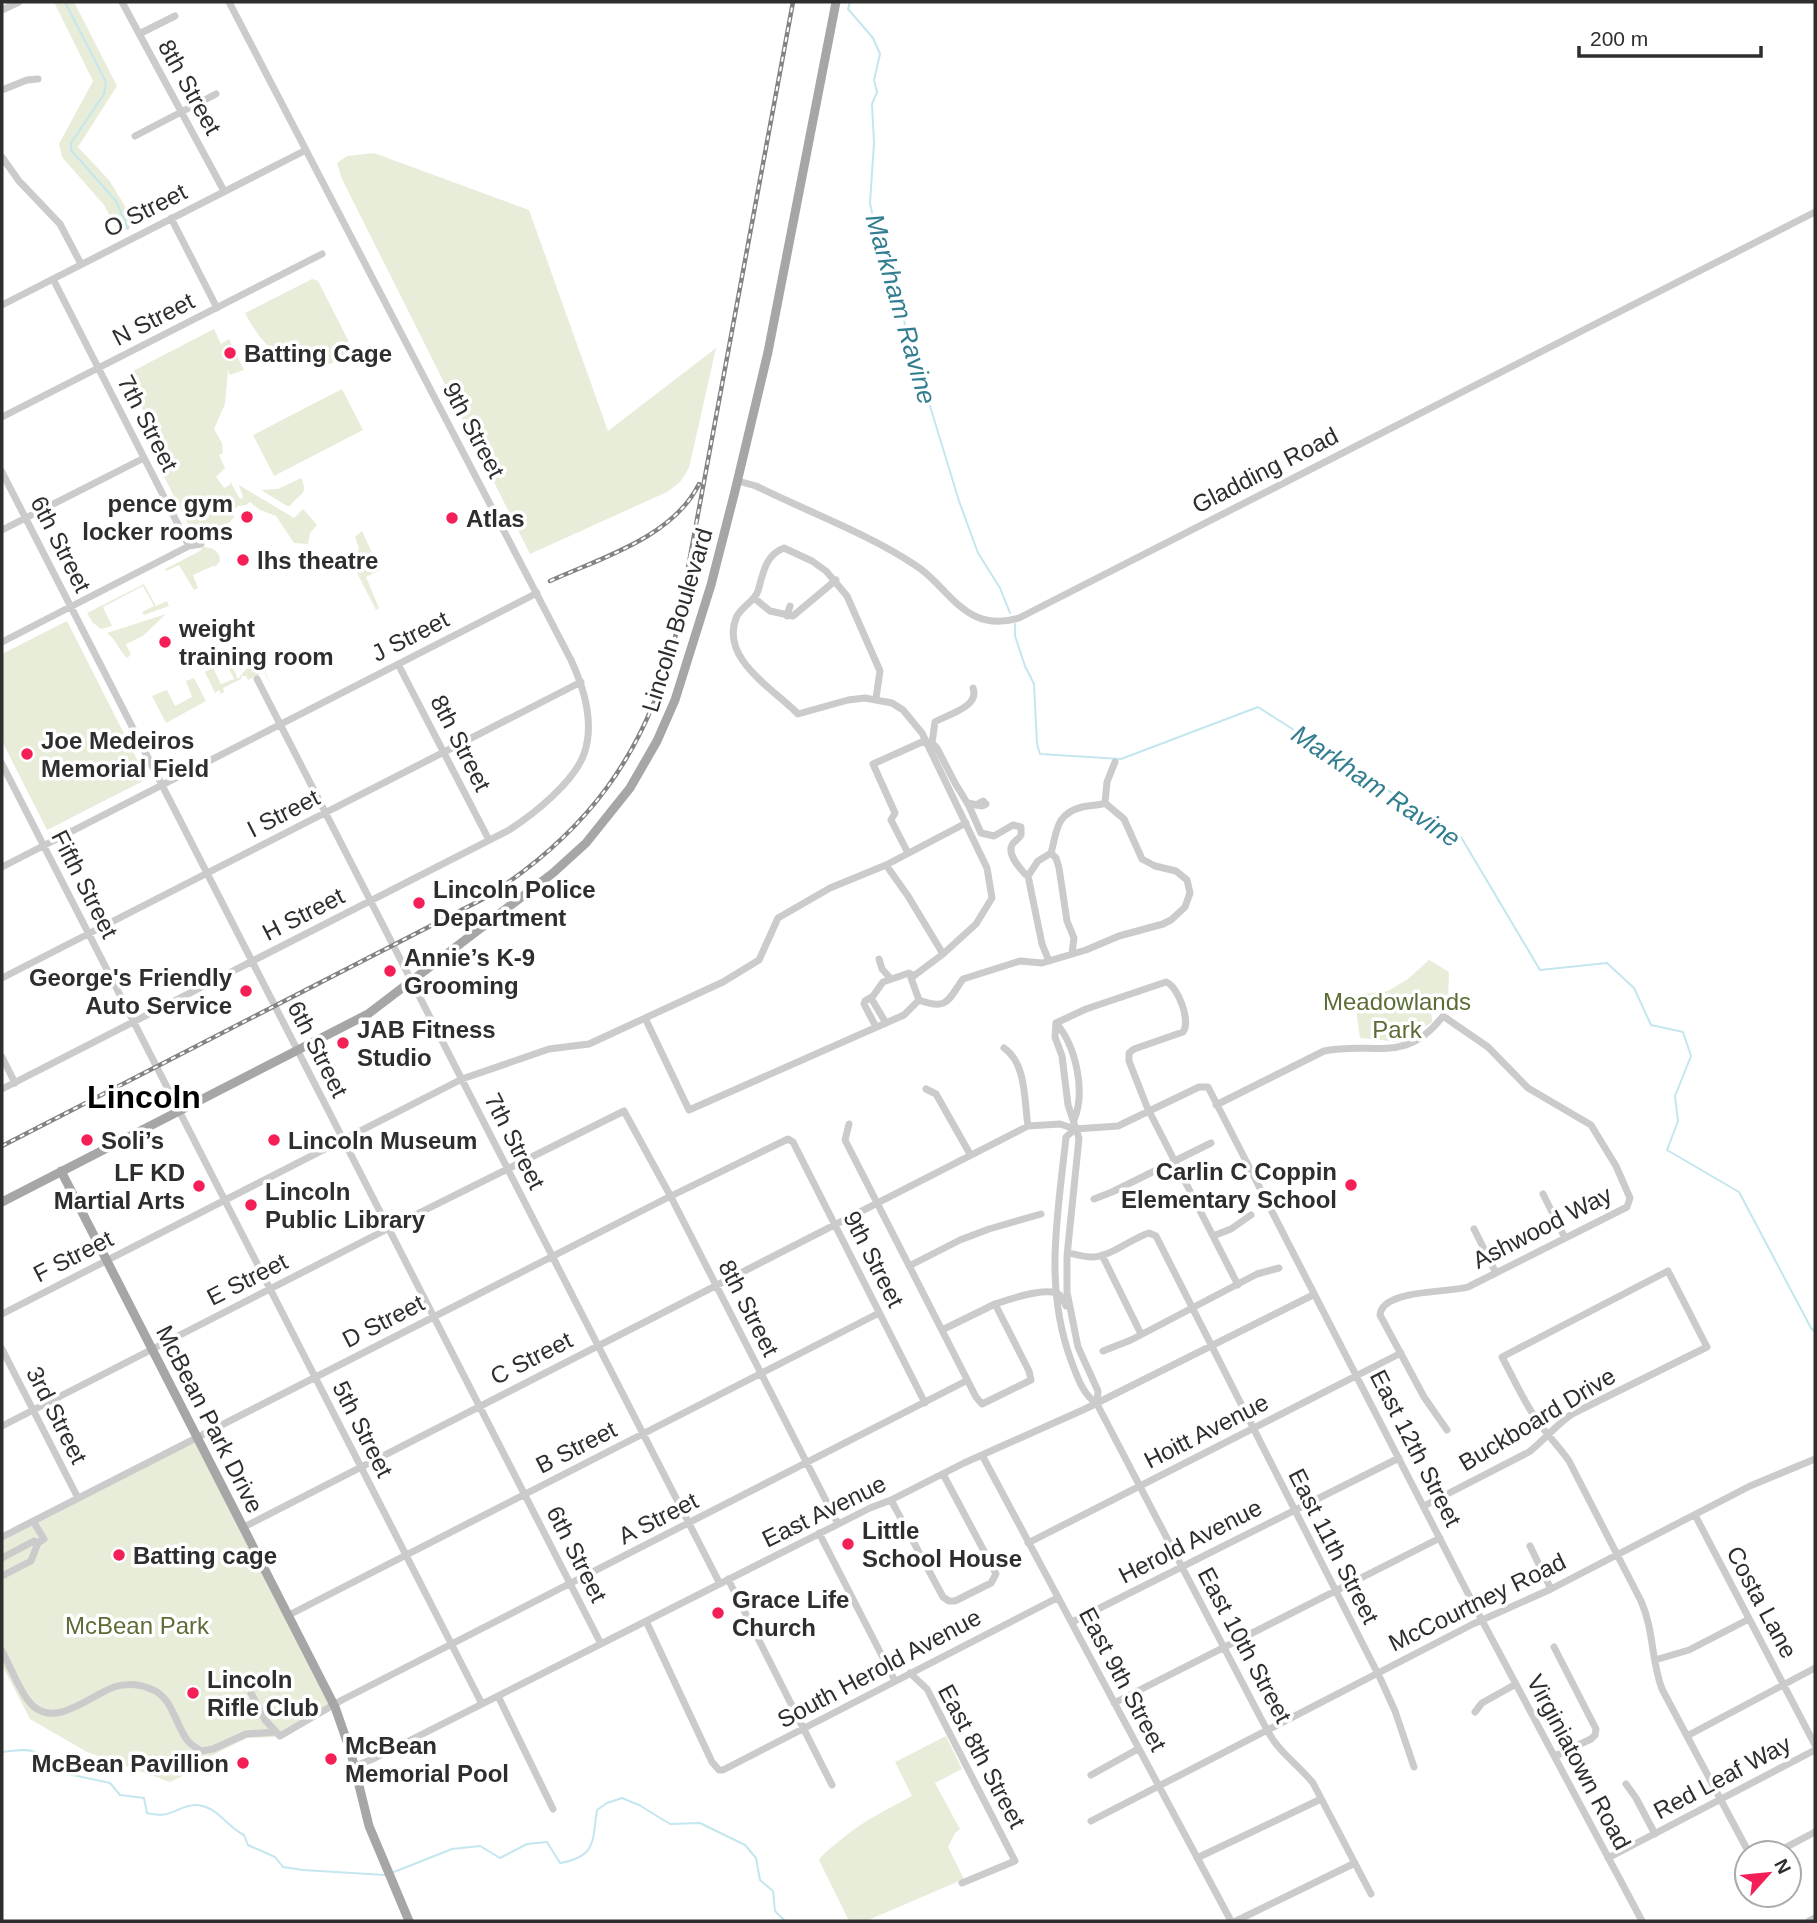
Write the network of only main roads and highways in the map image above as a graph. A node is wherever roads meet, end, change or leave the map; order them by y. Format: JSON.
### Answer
{"nodes":[{"id":1,"x":836,"y":2,"type":"edge"},
{"id":2,"x":61,"y":1171,"type":"junction"},
{"id":3,"x":2,"y":1202,"type":"edge"},
{"id":4,"x":409,"y":1921,"type":"edge"}],
"edges":[{"from":1,"to":2,"type":"main road","name":"Lincoln Boulevard"},
{"from":2,"to":3,"type":"main road","name":"Lincoln Boulevard"},
{"from":2,"to":4,"type":"main road","name":"McBean Park Drive"}]}
